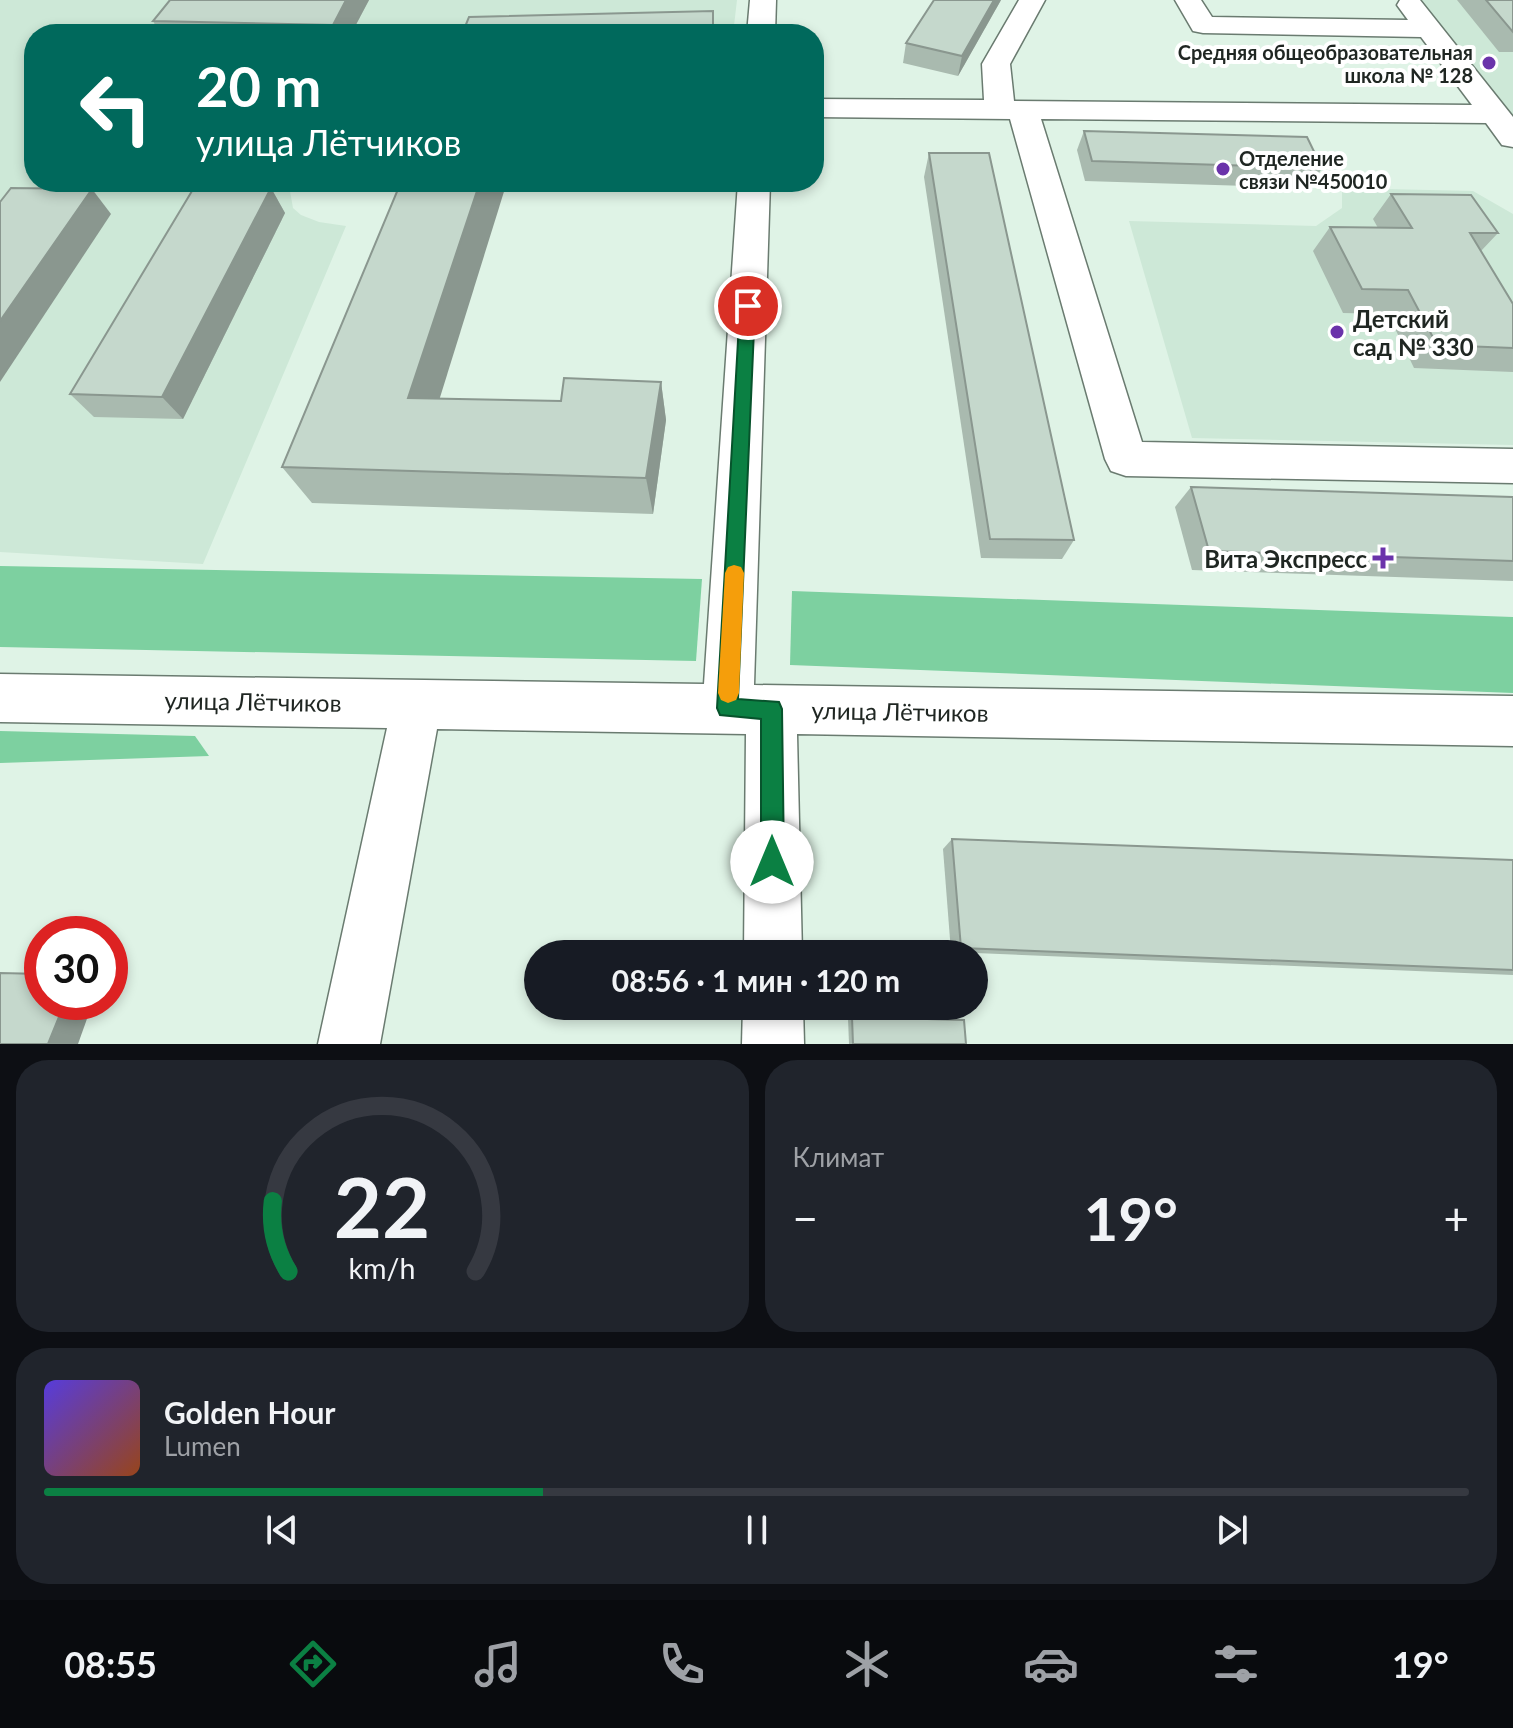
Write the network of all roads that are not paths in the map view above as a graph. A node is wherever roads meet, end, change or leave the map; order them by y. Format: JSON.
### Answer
{"nodes":[{"id":1,"x":763,"y":0,"type":"edge"},
{"id":2,"x":1032,"y":0,"type":"edge"},
{"id":3,"x":1188,"y":0,"type":"edge"},
{"id":4,"x":1406,"y":0,"type":"edge"},
{"id":5,"x":762,"y":24,"type":"edge"},
{"id":6,"x":1428,"y":29,"type":"junction"},
{"id":7,"x":824,"y":108,"type":"edge"},
{"id":8,"x":1011,"y":110,"type":"junction"},
{"id":9,"x":1494,"y":114,"type":"junction"},
{"id":10,"x":1513,"y":138,"type":"edge"},
{"id":11,"x":754,"y":192,"type":"edge"},
{"id":12,"x":1513,"y":466,"type":"edge"},
{"id":13,"x":0,"y":698,"type":"edge"},
{"id":14,"x":417,"y":703,"type":"junction"},
{"id":15,"x":750,"y":709,"type":"junction"},
{"id":16,"x":1513,"y":721,"type":"edge"},
{"id":17,"x":772,"y":940,"type":"edge"},
{"id":18,"x":773,"y":1020,"type":"edge"},
{"id":19,"x":349,"y":1044,"type":"edge"},
{"id":20,"x":773,"y":1044,"type":"edge"}],
"edges":[{"from":1,"to":5,"type":"street"},
{"from":2,"to":8,"type":"street"},
{"from":3,"to":6,"type":"street"},
{"from":4,"to":6,"type":"street"},
{"from":6,"to":9,"type":"street"},
{"from":7,"to":8,"type":"street"},
{"from":8,"to":9,"type":"street"},
{"from":8,"to":12,"type":"street"},
{"from":9,"to":10,"type":"street"},
{"from":11,"to":15,"type":"street"},
{"from":13,"to":14,"type":"street","name":"улица Лётчиков"},
{"from":14,"to":15,"type":"street","name":"улица Лётчиков"},
{"from":14,"to":19,"type":"street"},
{"from":15,"to":16,"type":"street","name":"улица Лётчиков"},
{"from":15,"to":17,"type":"street"},
{"from":18,"to":20,"type":"street"}]}
